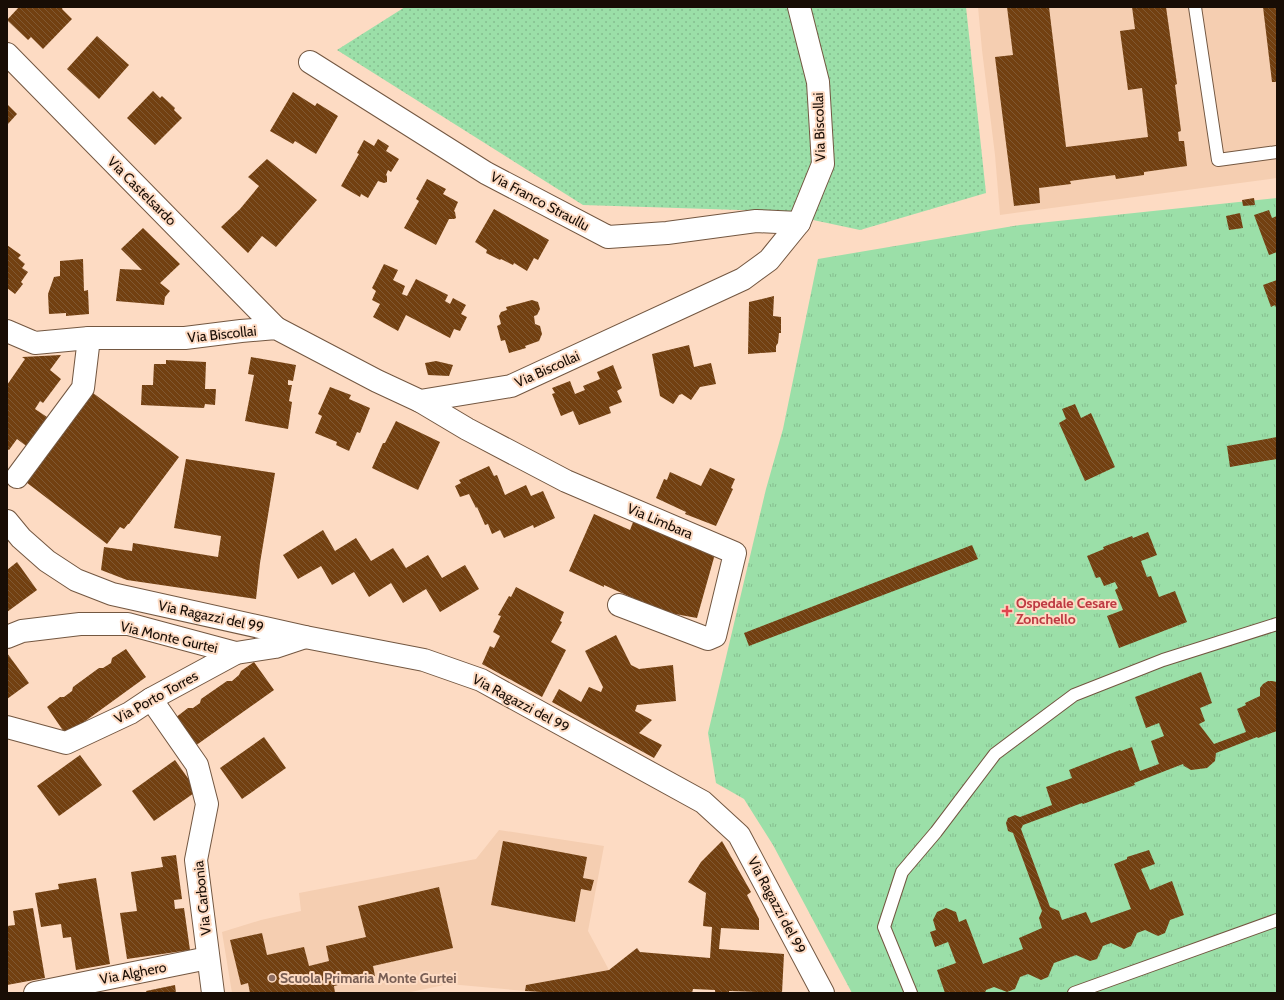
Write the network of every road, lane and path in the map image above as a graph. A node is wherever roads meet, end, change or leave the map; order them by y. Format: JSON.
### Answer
{"nodes":[{"id":1,"x":799,"y":7,"type":"edge"},
{"id":2,"x":1195,"y":7,"type":"edge"},
{"id":3,"x":7,"y":54,"type":"edge"},
{"id":4,"x":310,"y":62,"type":"dead end"},
{"id":5,"x":1277,"y":152,"type":"edge"},
{"id":6,"x":799,"y":223,"type":"junction"},
{"id":7,"x":276,"y":328,"type":"junction"},
{"id":8,"x":7,"y":330,"type":"edge"},
{"id":9,"x":89,"y":338,"type":"junction"},
{"id":10,"x":420,"y":401,"type":"junction"},
{"id":11,"x":17,"y":477,"type":"dead end"},
{"id":12,"x":7,"y":521,"type":"edge"},
{"id":13,"x":619,"y":605,"type":"dead end"},
{"id":14,"x":1277,"y":624,"type":"edge"},
{"id":15,"x":7,"y":637,"type":"edge"},
{"id":16,"x":305,"y":637,"type":"junction"},
{"id":17,"x":236,"y":653,"type":"junction"},
{"id":18,"x":151,"y":700,"type":"junction"},
{"id":19,"x":7,"y":727,"type":"edge"},
{"id":20,"x":1277,"y":920,"type":"edge"},
{"id":21,"x":208,"y":958,"type":"junction"},
{"id":22,"x":35,"y":993,"type":"edge"},
{"id":23,"x":213,"y":993,"type":"edge"},
{"id":24,"x":824,"y":993,"type":"edge"},
{"id":25,"x":911,"y":993,"type":"edge"},
{"id":26,"x":1074,"y":993,"type":"edge"}],
"edges":[{"from":1,"to":6,"type":"street","name":"Via Biscollai"},
{"from":2,"to":5,"type":"lane"},
{"from":3,"to":7,"type":"street","name":"Via Castelsardo"},
{"from":4,"to":6,"type":"street","name":"Via Franco Straullu"},
{"from":6,"to":10,"type":"street","name":"Via Biscollai"},
{"from":7,"to":9,"type":"street","name":"Via Biscollai"},
{"from":7,"to":10,"type":"street","name":"Via Biscollai"},
{"from":8,"to":9,"type":"street","name":"Via Biscollai"},
{"from":9,"to":11,"type":"street"},
{"from":10,"to":13,"type":"street","name":"Via Limbara"},
{"from":12,"to":16,"type":"street","name":"Via Ragazzi del 99"},
{"from":14,"to":25,"type":"lane"},
{"from":15,"to":17,"type":"street","name":"Via Monte Gurtei"},
{"from":16,"to":17,"type":"street","name":"Via Porto Torres"},
{"from":16,"to":24,"type":"street","name":"Via Ragazzi del 99"},
{"from":17,"to":18,"type":"street","name":"Via Porto Torres"},
{"from":18,"to":19,"type":"street","name":"Via Porto Torres"},
{"from":18,"to":21,"type":"street","name":"Via Carbonia"},
{"from":20,"to":26,"type":"lane"},
{"from":21,"to":22,"type":"street","name":"Via Alghero"},
{"from":21,"to":23,"type":"street","name":"Via Carbonia"}]}
